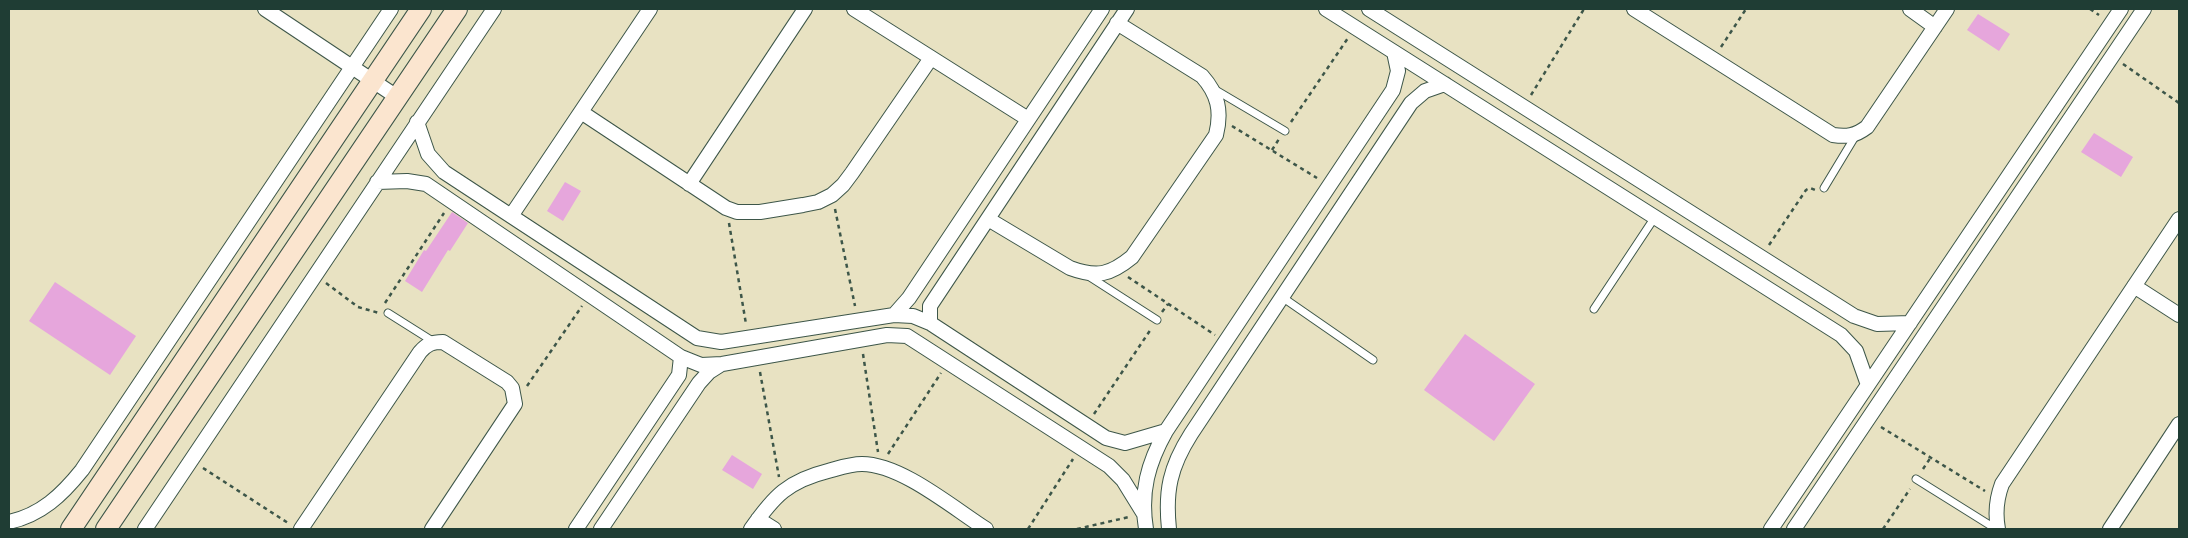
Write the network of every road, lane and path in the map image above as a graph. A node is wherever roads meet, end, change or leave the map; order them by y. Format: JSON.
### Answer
{"nodes":[{"id":1,"x":265,"y":9,"type":"edge"},
{"id":2,"x":391,"y":9,"type":"edge"},
{"id":3,"x":421,"y":9,"type":"edge"},
{"id":4,"x":457,"y":9,"type":"edge"},
{"id":5,"x":494,"y":9,"type":"edge"},
{"id":6,"x":650,"y":9,"type":"edge"},
{"id":7,"x":805,"y":9,"type":"edge"},
{"id":8,"x":854,"y":9,"type":"edge"},
{"id":9,"x":1127,"y":9,"type":"edge"},
{"id":10,"x":1326,"y":9,"type":"edge"},
{"id":11,"x":1369,"y":9,"type":"edge"},
{"id":12,"x":1584,"y":9,"type":"edge"},
{"id":13,"x":1746,"y":9,"type":"edge"},
{"id":14,"x":1910,"y":9,"type":"edge"},
{"id":15,"x":1947,"y":9,"type":"edge"},
{"id":16,"x":2121,"y":9,"type":"edge"},
{"id":17,"x":2144,"y":9,"type":"edge"},
{"id":18,"x":1097,"y":10,"type":"edge"},
{"id":19,"x":1638,"y":10,"type":"edge"},
{"id":20,"x":1117,"y":23,"type":"junction"},
{"id":21,"x":1355,"y":27,"type":"junction"},
{"id":22,"x":1935,"y":27,"type":"junction"},
{"id":23,"x":2100,"y":40,"type":"junction"},
{"id":24,"x":1394,"y":52,"type":"junction"},
{"id":25,"x":2114,"y":54,"type":"junction"},
{"id":26,"x":931,"y":58,"type":"junction"},
{"id":27,"x":1714,"y":59,"type":"junction"},
{"id":28,"x":352,"y":67,"type":"junction"},
{"id":29,"x":373,"y":81,"type":"junction"},
{"id":30,"x":1446,"y":84,"type":"junction"},
{"id":31,"x":1212,"y":88,"type":"junction"},
{"id":32,"x":397,"y":97,"type":"junction"},
{"id":33,"x":2179,"y":103,"type":"edge"},
{"id":34,"x":1523,"y":106,"type":"junction"},
{"id":35,"x":581,"y":112,"type":"junction"},
{"id":36,"x":1220,"y":119,"type":"junction"},
{"id":37,"x":1028,"y":120,"type":"junction"},
{"id":38,"x":417,"y":122,"type":"junction"},
{"id":39,"x":1285,"y":131,"type":"junction"},
{"id":40,"x":1856,"y":135,"type":"junction"},
{"id":41,"x":1272,"y":150,"type":"junction"},
{"id":42,"x":377,"y":182,"type":"junction"},
{"id":43,"x":689,"y":184,"type":"junction"},
{"id":44,"x":1329,"y":185,"type":"junction"},
{"id":45,"x":1824,"y":188,"type":"joint"},
{"id":46,"x":832,"y":194,"type":"junction"},
{"id":47,"x":452,"y":202,"type":"junction"},
{"id":48,"x":726,"y":208,"type":"junction"},
{"id":49,"x":511,"y":216,"type":"junction"},
{"id":50,"x":1655,"y":217,"type":"junction"},
{"id":51,"x":988,"y":219,"type":"junction"},
{"id":52,"x":2179,"y":219,"type":"edge"},
{"id":53,"x":1761,"y":257,"type":"junction"},
{"id":54,"x":1116,"y":270,"type":"junction"},
{"id":55,"x":1085,"y":273,"type":"junction"},
{"id":56,"x":315,"y":274,"type":"junction"},
{"id":57,"x":2134,"y":286,"type":"junction"},
{"id":58,"x":589,"y":295,"type":"junction"},
{"id":59,"x":1282,"y":297,"type":"junction"},
{"id":60,"x":1168,"y":304,"type":"junction"},
{"id":61,"x":1594,"y":309,"type":"dead end"},
{"id":62,"x":388,"y":313,"type":"junction"},
{"id":63,"x":894,"y":314,"type":"junction"},
{"id":64,"x":2179,"y":315,"type":"edge"},
{"id":65,"x":1854,"y":316,"type":"junction"},
{"id":66,"x":858,"y":320,"type":"junction"},
{"id":67,"x":1157,"y":320,"type":"junction"},
{"id":68,"x":1910,"y":323,"type":"junction"},
{"id":69,"x":930,"y":324,"type":"junction"},
{"id":70,"x":1841,"y":335,"type":"junction"},
{"id":71,"x":748,"y":338,"type":"junction"},
{"id":72,"x":860,"y":340,"type":"junction"},
{"id":73,"x":1225,"y":341,"type":"junction"},
{"id":74,"x":434,"y":342,"type":"junction"},
{"id":75,"x":681,"y":356,"type":"junction"},
{"id":76,"x":758,"y":358,"type":"junction"},
{"id":77,"x":1373,"y":360,"type":"dead end"},
{"id":78,"x":948,"y":361,"type":"junction"},
{"id":79,"x":722,"y":364,"type":"junction"},
{"id":80,"x":1868,"y":385,"type":"junction"},
{"id":81,"x":515,"y":404,"type":"junction"},
{"id":82,"x":1868,"y":419,"type":"junction"},
{"id":83,"x":2179,"y":424,"type":"edge"},
{"id":84,"x":1087,"y":426,"type":"junction"},
{"id":85,"x":1166,"y":431,"type":"junction"},
{"id":86,"x":1081,"y":448,"type":"junction"},
{"id":87,"x":1931,"y":457,"type":"junction"},
{"id":88,"x":191,"y":460,"type":"junction"},
{"id":89,"x":880,"y":466,"type":"junction"},
{"id":90,"x":1916,"y":480,"type":"junction"},
{"id":91,"x":782,"y":491,"type":"junction"},
{"id":92,"x":1997,"y":498,"type":"junction"},
{"id":93,"x":1144,"y":514,"type":"junction"},
{"id":94,"x":9,"y":522,"type":"edge"},
{"id":95,"x":755,"y":524,"type":"edge"},
{"id":96,"x":295,"y":527,"type":"edge"},
{"id":97,"x":72,"y":529,"type":"edge"},
{"id":98,"x":106,"y":529,"type":"edge"},
{"id":99,"x":145,"y":529,"type":"edge"},
{"id":100,"x":432,"y":529,"type":"edge"},
{"id":101,"x":576,"y":529,"type":"edge"},
{"id":102,"x":601,"y":529,"type":"edge"},
{"id":103,"x":774,"y":529,"type":"edge"},
{"id":104,"x":986,"y":529,"type":"edge"},
{"id":105,"x":1028,"y":529,"type":"edge"},
{"id":106,"x":1077,"y":529,"type":"edge"},
{"id":107,"x":1146,"y":529,"type":"edge"},
{"id":108,"x":1169,"y":529,"type":"edge"},
{"id":109,"x":1771,"y":529,"type":"edge"},
{"id":110,"x":1794,"y":529,"type":"edge"},
{"id":111,"x":1883,"y":529,"type":"edge"},
{"id":112,"x":1997,"y":529,"type":"edge"},
{"id":113,"x":2110,"y":529,"type":"edge"}],
"edges":[{"from":1,"to":28,"type":"street"},
{"from":2,"to":28,"type":"street"},
{"from":3,"to":29,"type":"street"},
{"from":4,"to":32,"type":"street"},
{"from":5,"to":38,"type":"street"},
{"from":6,"to":35,"type":"street"},
{"from":7,"to":43,"type":"street"},
{"from":8,"to":26,"type":"street"},
{"from":9,"to":20,"type":"street"},
{"from":10,"to":21,"type":"street"},
{"from":11,"to":34,"type":"street"},
{"from":12,"to":34,"type":"path"},
{"from":13,"to":27,"type":"path"},
{"from":14,"to":22,"type":"street"},
{"from":15,"to":22,"type":"street"},
{"from":16,"to":23,"type":"street"},
{"from":17,"to":25,"type":"street"},
{"from":18,"to":37,"type":"street"},
{"from":19,"to":27,"type":"street"},
{"from":20,"to":31,"type":"street"},
{"from":20,"to":51,"type":"street"},
{"from":21,"to":24,"type":"street"},
{"from":21,"to":39,"type":"path"},
{"from":22,"to":40,"type":"street"},
{"from":23,"to":25,"type":"street"},
{"from":23,"to":68,"type":"street"},
{"from":24,"to":30,"type":"street"},
{"from":24,"to":44,"type":"street"},
{"from":25,"to":33,"type":"path"},
{"from":25,"to":82,"type":"street"},
{"from":26,"to":37,"type":"street"},
{"from":26,"to":46,"type":"street"},
{"from":27,"to":40,"type":"street"},
{"from":28,"to":29,"type":"street"},
{"from":28,"to":94,"type":"street"},
{"from":29,"to":32,"type":"street"},
{"from":29,"to":97,"type":"street"},
{"from":30,"to":50,"type":"street"},
{"from":30,"to":59,"type":"street"},
{"from":31,"to":36,"type":"street"},
{"from":31,"to":39,"type":"lane"},
{"from":32,"to":98,"type":"street"},
{"from":34,"to":53,"type":"street"},
{"from":35,"to":43,"type":"street"},
{"from":35,"to":49,"type":"street"},
{"from":36,"to":41,"type":"path"},
{"from":36,"to":54,"type":"street"},
{"from":37,"to":63,"type":"street"},
{"from":38,"to":42,"type":"street"},
{"from":38,"to":49,"type":"street"},
{"from":39,"to":41,"type":"path"},
{"from":40,"to":45,"type":"lane"},
{"from":41,"to":44,"type":"path"},
{"from":42,"to":47,"type":"street"},
{"from":42,"to":56,"type":"street"},
{"from":43,"to":48,"type":"street"},
{"from":44,"to":73,"type":"street"},
{"from":45,"to":53,"type":"path"},
{"from":46,"to":48,"type":"street"},
{"from":46,"to":66,"type":"path"},
{"from":47,"to":58,"type":"street"},
{"from":47,"to":62,"type":"path"},
{"from":48,"to":71,"type":"path"},
{"from":49,"to":71,"type":"street"},
{"from":50,"to":61,"type":"lane"},
{"from":50,"to":70,"type":"street"},
{"from":51,"to":55,"type":"street"},
{"from":51,"to":69,"type":"street"},
{"from":52,"to":57,"type":"street"},
{"from":53,"to":65,"type":"street"},
{"from":54,"to":55,"type":"street"},
{"from":54,"to":60,"type":"path"},
{"from":55,"to":67,"type":"lane"},
{"from":56,"to":62,"type":"path"},
{"from":56,"to":88,"type":"street"},
{"from":57,"to":64,"type":"street"},
{"from":57,"to":92,"type":"street"},
{"from":58,"to":75,"type":"street"},
{"from":58,"to":81,"type":"path"},
{"from":59,"to":77,"type":"lane"},
{"from":59,"to":108,"type":"street"},
{"from":60,"to":67,"type":"path"},
{"from":60,"to":73,"type":"path"},
{"from":62,"to":74,"type":"lane"},
{"from":63,"to":66,"type":"street"},
{"from":63,"to":69,"type":"street"},
{"from":65,"to":68,"type":"street"},
{"from":65,"to":70,"type":"street"},
{"from":66,"to":71,"type":"street"},
{"from":67,"to":84,"type":"path"},
{"from":68,"to":80,"type":"street"},
{"from":69,"to":84,"type":"street"},
{"from":70,"to":80,"type":"street"},
{"from":72,"to":76,"type":"street"},
{"from":72,"to":78,"type":"street"},
{"from":72,"to":89,"type":"path"},
{"from":73,"to":85,"type":"street"},
{"from":74,"to":81,"type":"street"},
{"from":74,"to":96,"type":"street"},
{"from":75,"to":79,"type":"street"},
{"from":75,"to":101,"type":"street"},
{"from":76,"to":79,"type":"street"},
{"from":76,"to":91,"type":"path"},
{"from":78,"to":86,"type":"street"},
{"from":78,"to":89,"type":"path"},
{"from":79,"to":102,"type":"street"},
{"from":80,"to":109,"type":"street"},
{"from":81,"to":100,"type":"street"},
{"from":82,"to":87,"type":"path"},
{"from":82,"to":110,"type":"street"},
{"from":83,"to":113,"type":"street"},
{"from":84,"to":85,"type":"street"},
{"from":85,"to":93,"type":"street"},
{"from":86,"to":93,"type":"street"},
{"from":86,"to":105,"type":"path"},
{"from":87,"to":90,"type":"path"},
{"from":87,"to":92,"type":"path"},
{"from":88,"to":96,"type":"path"},
{"from":88,"to":99,"type":"street"},
{"from":89,"to":91,"type":"street"},
{"from":89,"to":104,"type":"street"},
{"from":90,"to":111,"type":"path"},
{"from":90,"to":112,"type":"lane"},
{"from":91,"to":95,"type":"street"},
{"from":92,"to":112,"type":"street"},
{"from":93,"to":106,"type":"path"},
{"from":93,"to":107,"type":"street"},
{"from":95,"to":103,"type":"street"}]}
